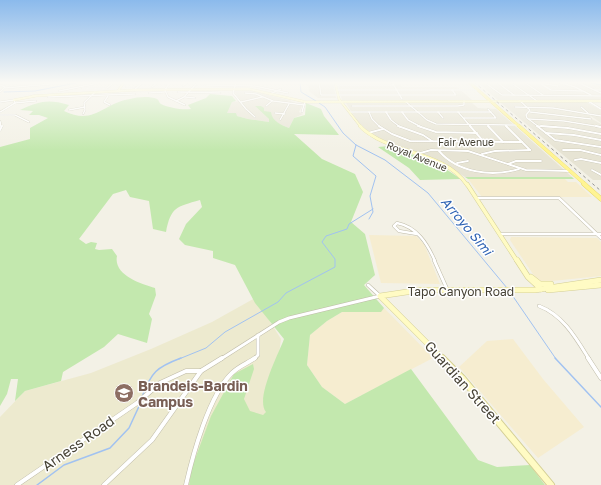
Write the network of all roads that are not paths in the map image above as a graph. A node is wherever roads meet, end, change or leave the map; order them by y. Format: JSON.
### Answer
{"nodes":[{"id":1,"x":290,"y":104,"type":"edge"},
{"id":2,"x":12,"y":105,"type":"edge"},
{"id":3,"x":242,"y":105,"type":"edge"},
{"id":4,"x":299,"y":105,"type":"edge"},
{"id":5,"x":304,"y":105,"type":"joint"},
{"id":6,"x":343,"y":105,"type":"edge"},
{"id":7,"x":437,"y":105,"type":"edge"},
{"id":8,"x":494,"y":105,"type":"edge"},
{"id":9,"x":524,"y":105,"type":"edge"},
{"id":10,"x":352,"y":106,"type":"dead end"},
{"id":11,"x":414,"y":106,"type":"junction"},
{"id":12,"x":562,"y":106,"type":"dead end"},
{"id":13,"x":85,"y":107,"type":"joint"},
{"id":14,"x":515,"y":107,"type":"dead end"},
{"id":15,"x":527,"y":107,"type":"junction"},
{"id":16,"x":581,"y":107,"type":"dead end"},
{"id":17,"x":488,"y":109,"type":"dead end"},
{"id":18,"x":69,"y":110,"type":"dead end"},
{"id":19,"x":563,"y":110,"type":"junction"},
{"id":20,"x":302,"y":112,"type":"dead end"},
{"id":21,"x":350,"y":112,"type":"junction"},
{"id":22,"x":369,"y":112,"type":"junction"},
{"id":23,"x":386,"y":112,"type":"junction"},
{"id":24,"x":402,"y":112,"type":"junction"},
{"id":25,"x":418,"y":112,"type":"junction"},
{"id":26,"x":438,"y":112,"type":"junction"},
{"id":27,"x":458,"y":112,"type":"junction"},
{"id":28,"x":491,"y":112,"type":"junction"},
{"id":29,"x":530,"y":112,"type":"junction"},
{"id":30,"x":276,"y":113,"type":"dead end"},
{"id":31,"x":588,"y":113,"type":"junction"},
{"id":32,"x":0,"y":114,"type":"edge"},
{"id":33,"x":83,"y":114,"type":"dead end"},
{"id":34,"x":285,"y":114,"type":"junction"},
{"id":35,"x":601,"y":116,"type":"edge"},
{"id":36,"x":255,"y":117,"type":"dead end"},
{"id":37,"x":443,"y":118,"type":"dead end"},
{"id":38,"x":464,"y":118,"type":"junction"},
{"id":39,"x":528,"y":119,"type":"junction"},
{"id":40,"x":591,"y":119,"type":"dead end"},
{"id":41,"x":280,"y":120,"type":"dead end"},
{"id":42,"x":0,"y":121,"type":"edge"},
{"id":43,"x":29,"y":122,"type":"dead end"},
{"id":44,"x":470,"y":125,"type":"junction"},
{"id":45,"x":488,"y":125,"type":"junction"},
{"id":46,"x":505,"y":125,"type":"junction"},
{"id":47,"x":518,"y":125,"type":"junction"},
{"id":48,"x":537,"y":126,"type":"junction"},
{"id":49,"x":601,"y":127,"type":"edge"},
{"id":50,"x":383,"y":129,"type":"junction"},
{"id":51,"x":0,"y":130,"type":"edge"},
{"id":52,"x":368,"y":133,"type":"junction"},
{"id":53,"x":477,"y":133,"type":"junction"},
{"id":54,"x":546,"y":133,"type":"junction"},
{"id":55,"x":601,"y":134,"type":"edge"},
{"id":56,"x":601,"y":140,"type":"edge"},
{"id":57,"x":432,"y":142,"type":"junction"},
{"id":58,"x":484,"y":142,"type":"junction"},
{"id":59,"x":503,"y":142,"type":"junction"},
{"id":60,"x":522,"y":142,"type":"junction"},
{"id":61,"x":601,"y":147,"type":"edge"},
{"id":62,"x":439,"y":150,"type":"junction"},
{"id":63,"x":563,"y":150,"type":"dead end"},
{"id":64,"x":416,"y":154,"type":"junction"},
{"id":65,"x":481,"y":154,"type":"junction"},
{"id":66,"x":601,"y":155,"type":"edge"},
{"id":67,"x":541,"y":160,"type":"dead end"},
{"id":68,"x":575,"y":160,"type":"dead end"},
{"id":69,"x":468,"y":161,"type":"dead end"},
{"id":70,"x":456,"y":163,"type":"junction"},
{"id":71,"x":601,"y":163,"type":"edge"},
{"id":72,"x":508,"y":165,"type":"junction"},
{"id":73,"x":519,"y":169,"type":"junction"},
{"id":74,"x":592,"y":170,"type":"dead end"},
{"id":75,"x":570,"y":171,"type":"junction"},
{"id":76,"x":601,"y":175,"type":"edge"},
{"id":77,"x":477,"y":198,"type":"junction"},
{"id":78,"x":601,"y":199,"type":"edge"},
{"id":79,"x":417,"y":234,"type":"junction"},
{"id":80,"x":501,"y":234,"type":"junction"},
{"id":81,"x":597,"y":234,"type":"junction"},
{"id":82,"x":601,"y":234,"type":"edge"},
{"id":83,"x":601,"y":238,"type":"edge"},
{"id":84,"x":529,"y":275,"type":"junction"},
{"id":85,"x":601,"y":280,"type":"edge"},
{"id":86,"x":567,"y":284,"type":"junction"},
{"id":87,"x":368,"y":285,"type":"dead end"},
{"id":88,"x":601,"y":285,"type":"edge"},
{"id":89,"x":542,"y":289,"type":"junction"},
{"id":90,"x":447,"y":290,"type":"junction"},
{"id":91,"x":380,"y":296,"type":"junction"},
{"id":92,"x":538,"y":306,"type":"dead end"},
{"id":93,"x":258,"y":334,"type":"junction"},
{"id":94,"x":201,"y":371,"type":"junction"},
{"id":95,"x":601,"y":378,"type":"edge"},
{"id":96,"x":17,"y":485,"type":"edge"},
{"id":97,"x":104,"y":485,"type":"edge"},
{"id":98,"x":186,"y":485,"type":"edge"},
{"id":99,"x":551,"y":485,"type":"edge"}],
"edges":[{"from":1,"to":34,"type":"street"},
{"from":2,"to":32,"type":"street"},
{"from":3,"to":36,"type":"street"},
{"from":4,"to":5,"type":"street"},
{"from":5,"to":20,"type":"street"},
{"from":6,"to":21,"type":"main road","name":"Royal Avenue"},
{"from":7,"to":11,"type":"street"},
{"from":8,"to":47,"type":"main road"},
{"from":9,"to":15,"type":"street"},
{"from":10,"to":11,"type":"street"},
{"from":11,"to":25,"type":"street"},
{"from":12,"to":19,"type":"street"},
{"from":13,"to":18,"type":"street"},
{"from":13,"to":33,"type":"street"},
{"from":14,"to":15,"type":"street"},
{"from":15,"to":19,"type":"street"},
{"from":15,"to":29,"type":"street"},
{"from":16,"to":31,"type":"street"},
{"from":17,"to":28,"type":"street"},
{"from":19,"to":31,"type":"street"},
{"from":21,"to":22,"type":"street"},
{"from":21,"to":52,"type":"main road","name":"Royal Avenue"},
{"from":22,"to":23,"type":"street"},
{"from":22,"to":50,"type":"street"},
{"from":23,"to":24,"type":"street"},
{"from":23,"to":57,"type":"street"},
{"from":24,"to":25,"type":"street"},
{"from":24,"to":53,"type":"street"},
{"from":25,"to":26,"type":"street"},
{"from":25,"to":44,"type":"street"},
{"from":26,"to":27,"type":"street"},
{"from":26,"to":37,"type":"street"},
{"from":27,"to":28,"type":"street"},
{"from":27,"to":38,"type":"street"},
{"from":28,"to":38,"type":"street"},
{"from":29,"to":39,"type":"street"},
{"from":29,"to":40,"type":"street"},
{"from":30,"to":34,"type":"street"},
{"from":31,"to":35,"type":"street"},
{"from":32,"to":43,"type":"street"},
{"from":34,"to":41,"type":"street"},
{"from":38,"to":44,"type":"street"},
{"from":39,"to":48,"type":"street"},
{"from":39,"to":49,"type":"street"},
{"from":42,"to":51,"type":"street"},
{"from":44,"to":45,"type":"street"},
{"from":44,"to":53,"type":"street"},
{"from":45,"to":46,"type":"street"},
{"from":45,"to":59,"type":"street"},
{"from":46,"to":47,"type":"street"},
{"from":46,"to":60,"type":"street"},
{"from":47,"to":75,"type":"main road"},
{"from":48,"to":54,"type":"street"},
{"from":48,"to":55,"type":"street"},
{"from":50,"to":52,"type":"street"},
{"from":50,"to":57,"type":"street","name":"Fair Avenue"},
{"from":52,"to":64,"type":"main road","name":"Royal Avenue"},
{"from":53,"to":58,"type":"street"},
{"from":54,"to":56,"type":"street"},
{"from":54,"to":61,"type":"street"},
{"from":57,"to":58,"type":"street","name":"Fair Avenue"},
{"from":58,"to":59,"type":"street","name":"Fair Avenue"},
{"from":59,"to":60,"type":"street","name":"Fair Avenue"},
{"from":60,"to":65,"type":"street"},
{"from":62,"to":64,"type":"street"},
{"from":62,"to":65,"type":"street"},
{"from":62,"to":70,"type":"street"},
{"from":63,"to":66,"type":"street"},
{"from":64,"to":77,"type":"main road","name":"Royal Avenue"},
{"from":65,"to":72,"type":"street"},
{"from":67,"to":72,"type":"street"},
{"from":68,"to":71,"type":"street"},
{"from":69,"to":70,"type":"street"},
{"from":70,"to":73,"type":"street"},
{"from":72,"to":73,"type":"street"},
{"from":73,"to":75,"type":"street"},
{"from":74,"to":76,"type":"street"},
{"from":75,"to":78,"type":"main road"},
{"from":77,"to":80,"type":"main road","name":"Royal Avenue"},
{"from":77,"to":81,"type":"street"},
{"from":79,"to":79,"type":"street"},
{"from":79,"to":90,"type":"street"},
{"from":80,"to":81,"type":"street"},
{"from":80,"to":84,"type":"main road","name":"Royal Avenue"},
{"from":81,"to":82,"type":"street"},
{"from":81,"to":83,"type":"street"},
{"from":84,"to":86,"type":"main road"},
{"from":84,"to":89,"type":"main road","name":"Royal Avenue"},
{"from":85,"to":86,"type":"main road","name":"Tapo Canyon Road"},
{"from":86,"to":89,"type":"main road","name":"Tapo Canyon Road"},
{"from":87,"to":91,"type":"street","name":"Guardian Street"},
{"from":88,"to":89,"type":"main road","name":"Tapo Canyon Road"},
{"from":89,"to":90,"type":"main road","name":"Tapo Canyon Road"},
{"from":90,"to":91,"type":"main road","name":"Tapo Canyon Road"},
{"from":91,"to":93,"type":"street"},
{"from":91,"to":99,"type":"main road","name":"Guardian Street"},
{"from":92,"to":95,"type":"street"},
{"from":93,"to":94,"type":"street"},
{"from":93,"to":98,"type":"street"},
{"from":94,"to":96,"type":"street","name":"Arness Road"},
{"from":94,"to":97,"type":"street"}]}
